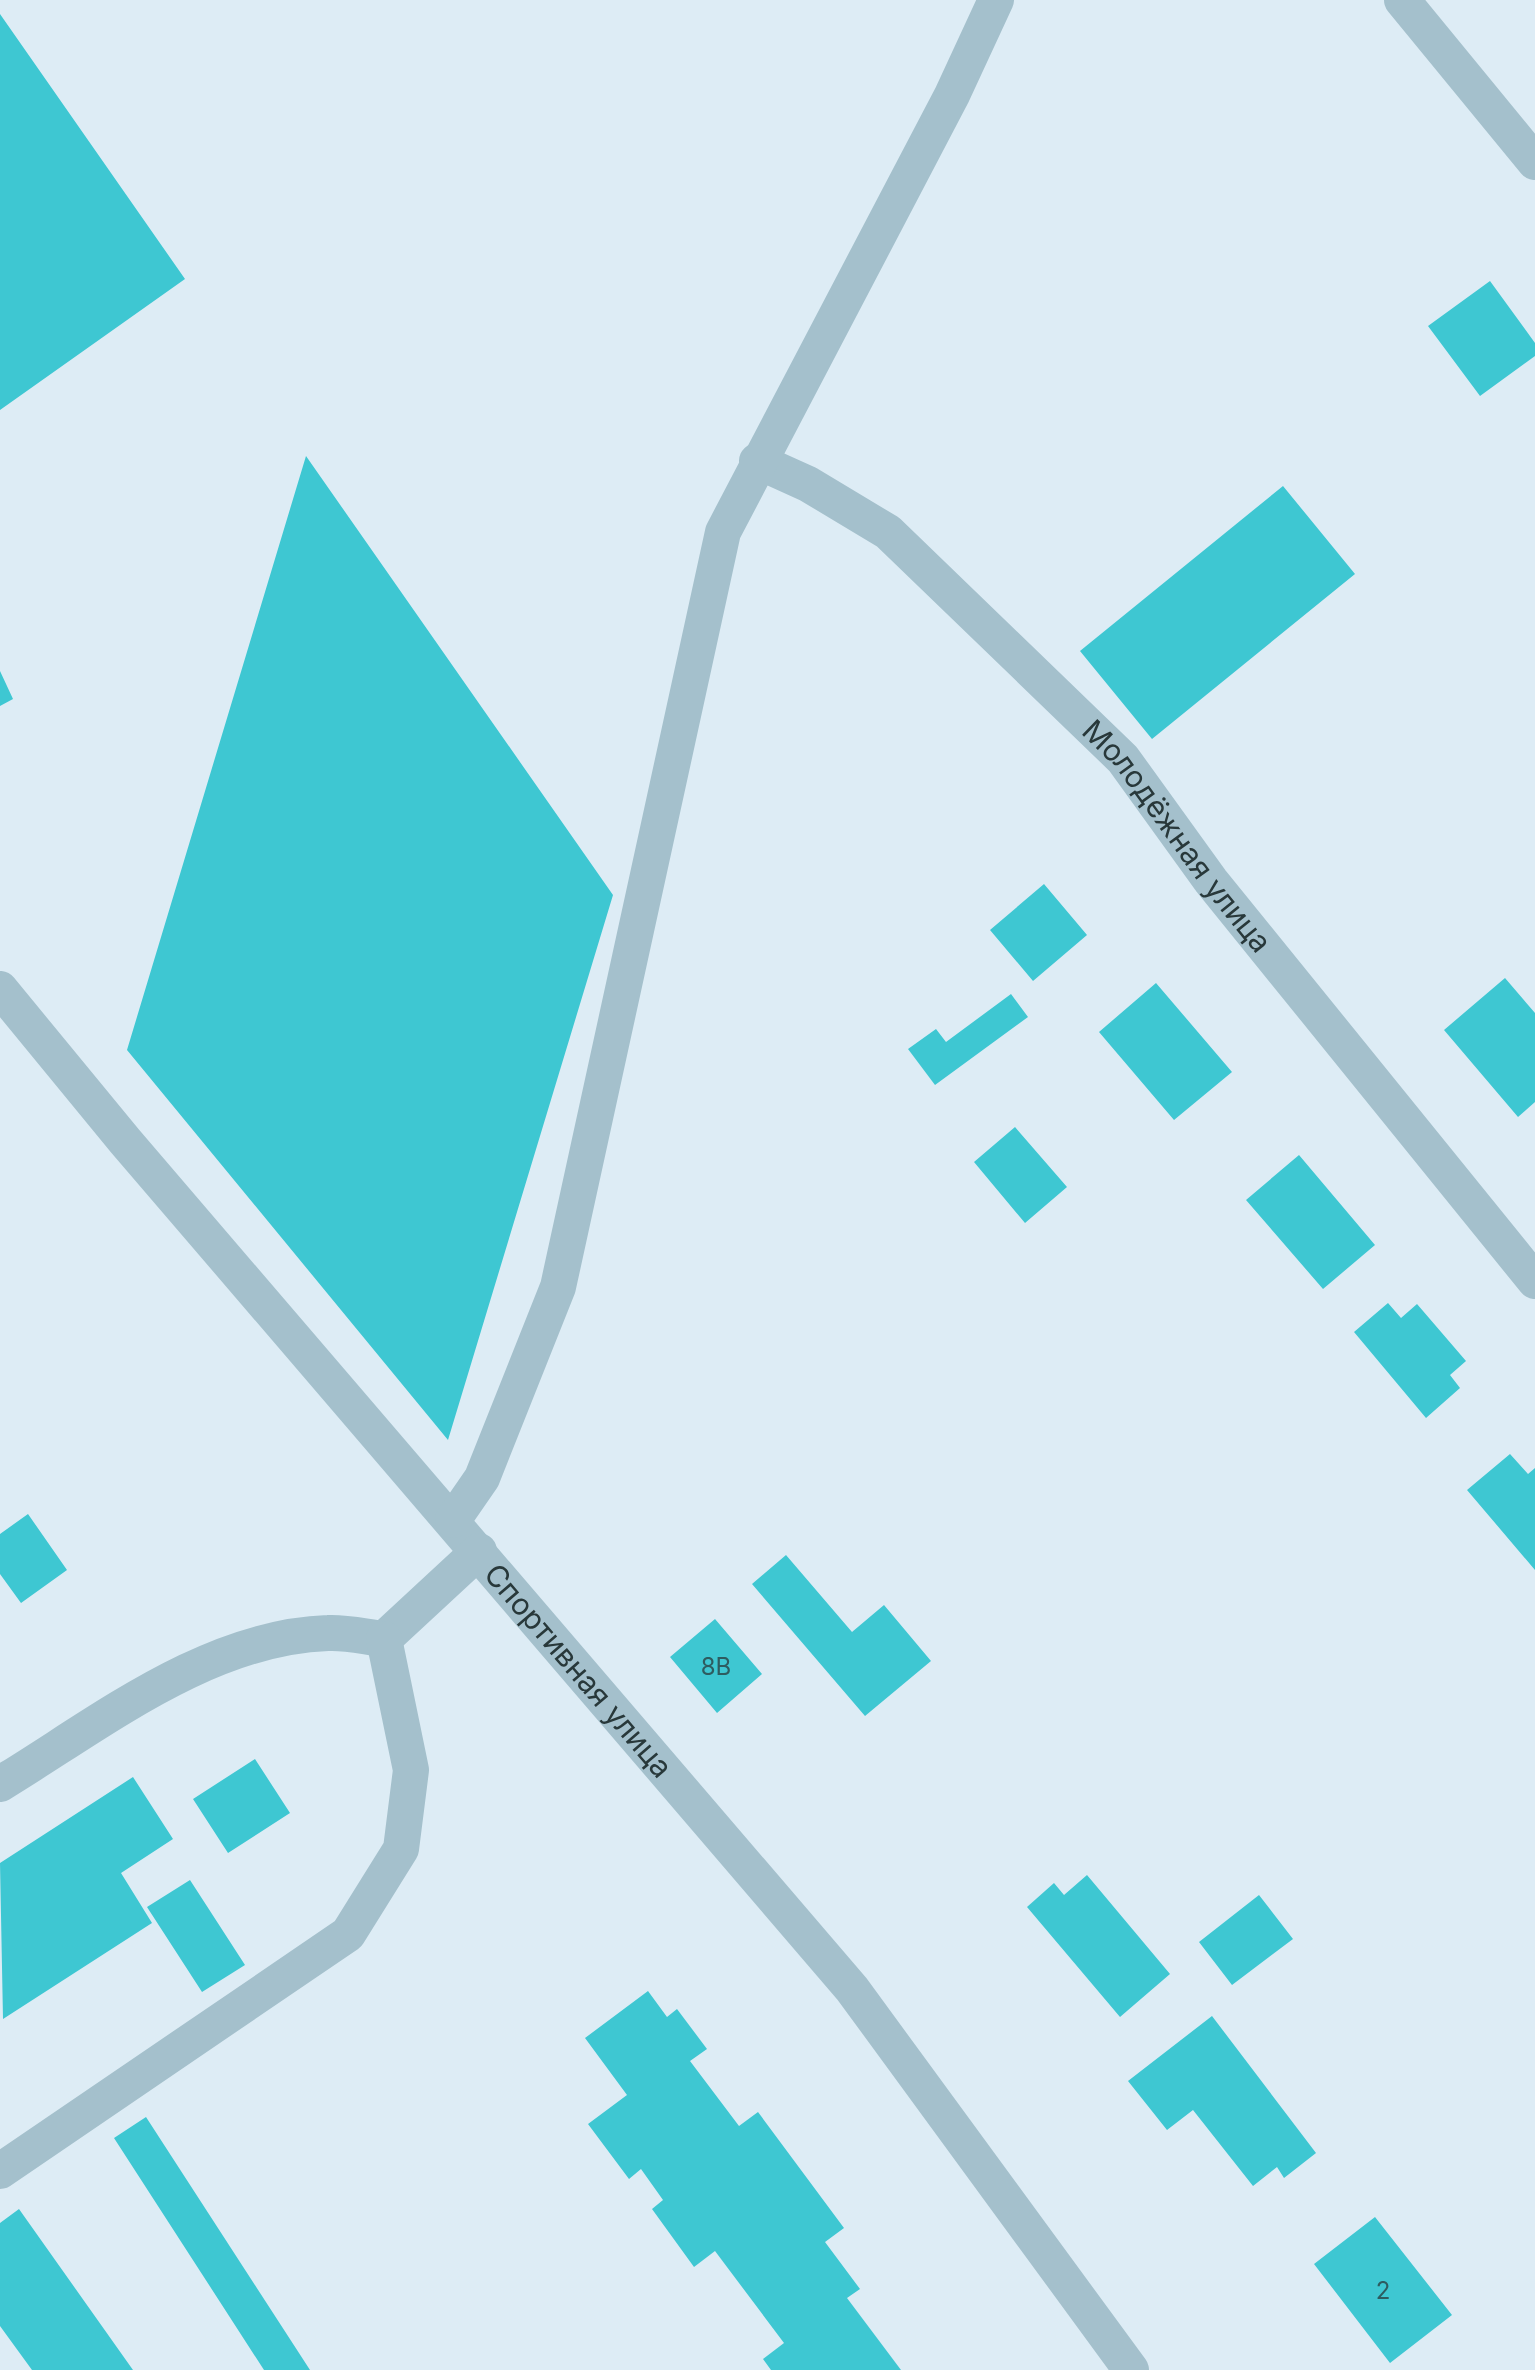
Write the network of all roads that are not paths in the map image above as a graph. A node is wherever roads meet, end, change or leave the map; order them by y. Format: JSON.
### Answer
{"nodes":[{"id":1,"x":996,"y":0,"type":"edge"},
{"id":2,"x":1402,"y":0,"type":"edge"},
{"id":3,"x":1535,"y":162,"type":"edge"},
{"id":4,"x":757,"y":461,"type":"junction"},
{"id":5,"x":0,"y":989,"type":"edge"},
{"id":6,"x":1535,"y":1281,"type":"edge"},
{"id":7,"x":454,"y":1520,"type":"junction"},
{"id":8,"x":479,"y":1551,"type":"junction"},
{"id":9,"x":384,"y":1639,"type":"junction"},
{"id":10,"x":0,"y":1784,"type":"edge"},
{"id":11,"x":0,"y":2171,"type":"edge"},
{"id":12,"x":1131,"y":2370,"type":"edge"}],
"edges":[{"from":1,"to":4,"type":"street"},
{"from":2,"to":3,"type":"street"},
{"from":4,"to":6,"type":"street","name":"Молодёжная улица"},
{"from":4,"to":7,"type":"street"},
{"from":5,"to":7,"type":"street","name":"Спортивная улица"},
{"from":7,"to":8,"type":"street","name":"Спортивная улица"},
{"from":8,"to":9,"type":"street"},
{"from":8,"to":12,"type":"street","name":"Спортивная улица"},
{"from":9,"to":10,"type":"street"},
{"from":9,"to":11,"type":"street"}]}
